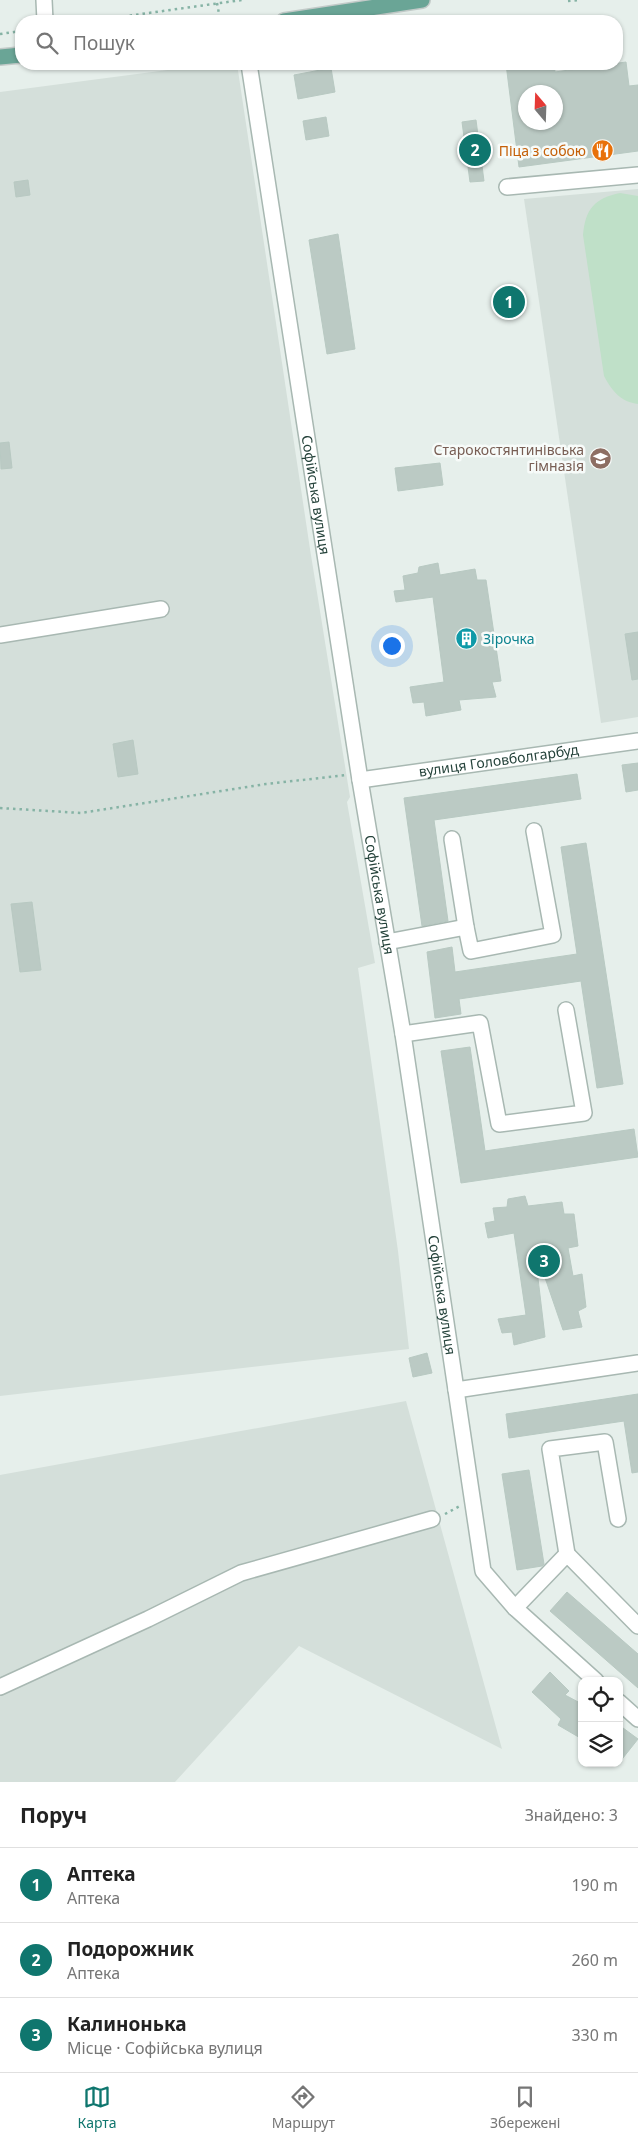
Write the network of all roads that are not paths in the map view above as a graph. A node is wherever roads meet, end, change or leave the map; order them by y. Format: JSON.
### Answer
{"nodes":[{"id":1,"x":44,"y":0,"type":"edge"},
{"id":2,"x":422,"y":0,"type":"edge"},
{"id":3,"x":45,"y":15,"type":"edge"},
{"id":4,"x":323,"y":15,"type":"edge"},
{"id":5,"x":15,"y":56,"type":"edge"},
{"id":6,"x":0,"y":57,"type":"edge"},
{"id":7,"x":250,"y":70,"type":"edge"},
{"id":8,"x":638,"y":175,"type":"edge"},
{"id":9,"x":507,"y":187,"type":"dead end"},
{"id":10,"x":161,"y":609,"type":"dead end"},
{"id":11,"x":0,"y":635,"type":"edge"},
{"id":12,"x":638,"y":741,"type":"edge"},
{"id":13,"x":356,"y":778,"type":"junction"},
{"id":14,"x":534,"y":831,"type":"dead end"},
{"id":15,"x":452,"y":839,"type":"dead end"},
{"id":16,"x":466,"y":927,"type":"junction"},
{"id":17,"x":387,"y":942,"type":"junction"},
{"id":18,"x":566,"y":1010,"type":"dead end"},
{"id":19,"x":403,"y":1034,"type":"junction"},
{"id":20,"x":638,"y":1363,"type":"edge"},
{"id":21,"x":456,"y":1390,"type":"junction"},
{"id":22,"x":432,"y":1519,"type":"road end"},
{"id":23,"x":618,"y":1519,"type":"dead end"},
{"id":24,"x":567,"y":1554,"type":"junction"},
{"id":25,"x":515,"y":1608,"type":"junction"},
{"id":26,"x":638,"y":1626,"type":"edge"},
{"id":27,"x":592,"y":1677,"type":"edge"},
{"id":28,"x":0,"y":1687,"type":"edge"},
{"id":29,"x":623,"y":1706,"type":"edge"},
{"id":30,"x":638,"y":1719,"type":"edge"}],
"edges":[{"from":1,"to":3,"type":"street"},
{"from":2,"to":4,"type":"main road"},
{"from":5,"to":6,"type":"main road"},
{"from":7,"to":13,"type":"street","name":"Софійська вулиця"},
{"from":8,"to":9,"type":"street"},
{"from":10,"to":11,"type":"street"},
{"from":12,"to":13,"type":"street","name":"вулиця Головболгарбуд"},
{"from":13,"to":17,"type":"street","name":"Софійська вулиця"},
{"from":14,"to":16,"type":"street"},
{"from":15,"to":16,"type":"street"},
{"from":16,"to":17,"type":"street"},
{"from":17,"to":19,"type":"street","name":"Софійська вулиця"},
{"from":18,"to":19,"type":"street"},
{"from":19,"to":21,"type":"street","name":"Софійська вулиця"},
{"from":20,"to":21,"type":"street"},
{"from":21,"to":25,"type":"street","name":"Софійська вулиця"},
{"from":22,"to":28,"type":"street"},
{"from":23,"to":24,"type":"street"},
{"from":24,"to":25,"type":"street"},
{"from":24,"to":26,"type":"street"},
{"from":25,"to":27,"type":"street","name":"Софійська вулиця"},
{"from":29,"to":30,"type":"street"}]}
